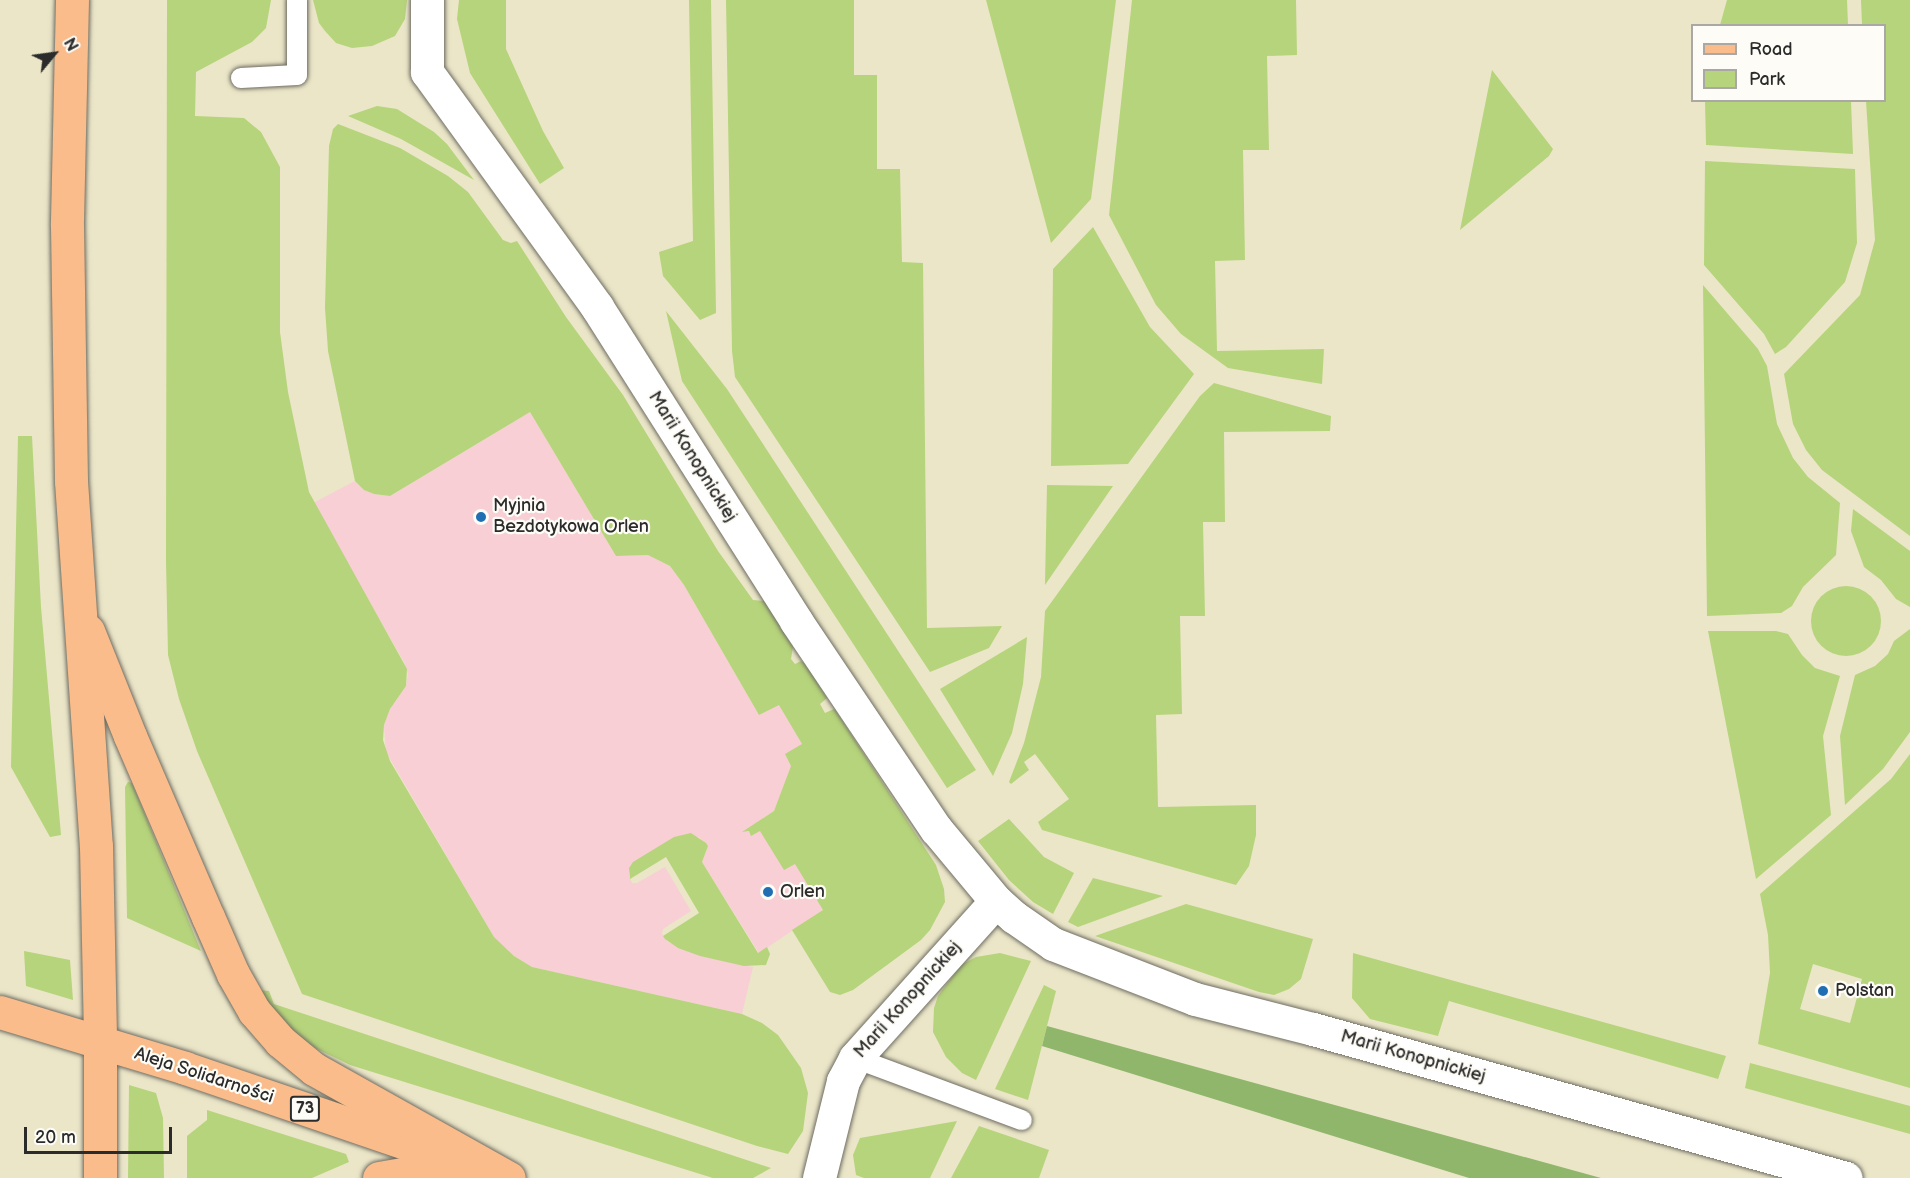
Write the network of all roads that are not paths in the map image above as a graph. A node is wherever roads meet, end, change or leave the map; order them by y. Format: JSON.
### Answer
{"nodes":[{"id":1,"x":72,"y":0,"type":"edge"},
{"id":2,"x":297,"y":0,"type":"edge"},
{"id":3,"x":427,"y":0,"type":"edge"},
{"id":4,"x":241,"y":78,"type":"dead end"},
{"id":5,"x":77,"y":602,"type":"junction"},
{"id":6,"x":996,"y":901,"type":"junction"},
{"id":7,"x":0,"y":1012,"type":"edge"},
{"id":8,"x":100,"y":1043,"type":"junction"},
{"id":9,"x":855,"y":1058,"type":"junction"},
{"id":10,"x":1022,"y":1120,"type":"dead end"},
{"id":11,"x":100,"y":1178,"type":"edge"},
{"id":12,"x":379,"y":1178,"type":"edge"},
{"id":13,"x":502,"y":1178,"type":"edge"},
{"id":14,"x":509,"y":1178,"type":"edge"},
{"id":15,"x":819,"y":1178,"type":"edge"},
{"id":16,"x":1846,"y":1178,"type":"edge"}],
"edges":[{"from":1,"to":5,"type":"main road"},
{"from":2,"to":4,"type":"lane"},
{"from":3,"to":6,"type":"street","name":"Marii Konopnickiej"},
{"from":5,"to":8,"type":"main road"},
{"from":5,"to":14,"type":"main road"},
{"from":6,"to":9,"type":"street","name":"Marii Konopnickiej"},
{"from":6,"to":16,"type":"street","name":"Marii Konopnickiej"},
{"from":7,"to":8,"type":"main road","name":"Aleja Solidarności","number":"73"},
{"from":8,"to":11,"type":"main road"},
{"from":8,"to":14,"type":"main road","name":"Aleja Solidarności","number":"73"},
{"from":9,"to":10,"type":"lane"},
{"from":9,"to":15,"type":"street","name":"Marii Konopnickiej"},
{"from":12,"to":13,"type":"main road"}]}
